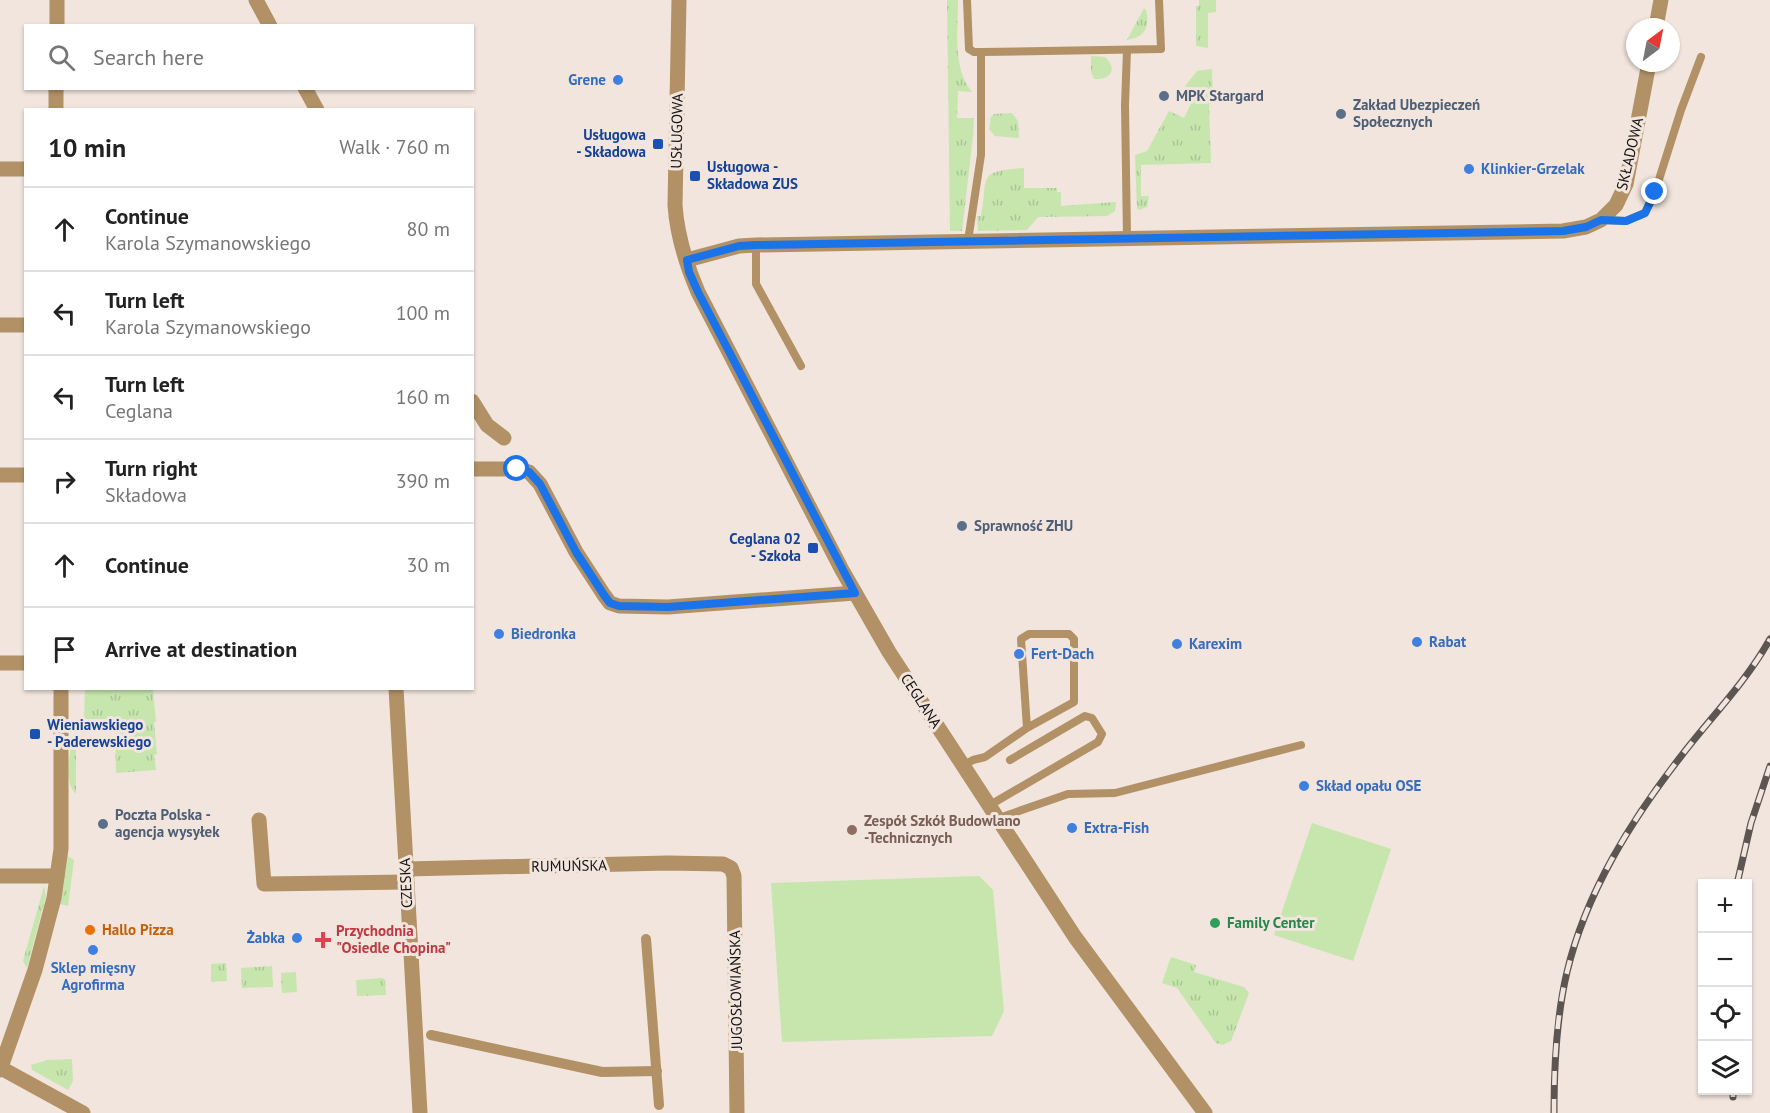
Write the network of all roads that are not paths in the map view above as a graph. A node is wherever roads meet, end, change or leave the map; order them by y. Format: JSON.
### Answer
{"nodes":[{"id":1,"x":57,"y":0,"type":"edge"},
{"id":2,"x":256,"y":0,"type":"edge"},
{"id":3,"x":679,"y":0,"type":"edge"},
{"id":4,"x":966,"y":0,"type":"edge"},
{"id":5,"x":1158,"y":0,"type":"edge"},
{"id":6,"x":1660,"y":0,"type":"edge"},
{"id":7,"x":1657,"y":18,"type":"edge"},
{"id":8,"x":57,"y":24,"type":"edge"},
{"id":9,"x":269,"y":24,"type":"edge"},
{"id":10,"x":1127,"y":50,"type":"junction"},
{"id":11,"x":981,"y":52,"type":"junction"},
{"id":12,"x":1701,"y":57,"type":"dead end"},
{"id":13,"x":1647,"y":72,"type":"edge"},
{"id":14,"x":56,"y":90,"type":"edge"},
{"id":15,"x":306,"y":90,"type":"edge"},
{"id":16,"x":56,"y":108,"type":"edge"},
{"id":17,"x":316,"y":108,"type":"edge"},
{"id":18,"x":0,"y":169,"type":"edge"},
{"id":19,"x":24,"y":169,"type":"edge"},
{"id":20,"x":1601,"y":220,"type":"junction"},
{"id":21,"x":1127,"y":237,"type":"junction"},
{"id":22,"x":968,"y":241,"type":"junction"},
{"id":23,"x":756,"y":245,"type":"junction"},
{"id":24,"x":687,"y":260,"type":"junction"},
{"id":25,"x":0,"y":325,"type":"edge"},
{"id":26,"x":24,"y":325,"type":"edge"},
{"id":27,"x":801,"y":366,"type":"dead end"},
{"id":28,"x":474,"y":404,"type":"edge"},
{"id":29,"x":504,"y":438,"type":"dead end"},
{"id":30,"x":474,"y":470,"type":"edge"},
{"id":31,"x":0,"y":475,"type":"edge"},
{"id":32,"x":24,"y":475,"type":"edge"},
{"id":33,"x":855,"y":593,"type":"junction"},
{"id":34,"x":0,"y":663,"type":"edge"},
{"id":35,"x":24,"y":663,"type":"edge"},
{"id":36,"x":61,"y":690,"type":"edge"},
{"id":37,"x":396,"y":690,"type":"edge"},
{"id":38,"x":1027,"y":728,"type":"junction"},
{"id":39,"x":1301,"y":745,"type":"dead end"},
{"id":40,"x":1010,"y":760,"type":"dead end"},
{"id":41,"x":964,"y":765,"type":"junction"},
{"id":42,"x":995,"y":811,"type":"junction"},
{"id":43,"x":259,"y":820,"type":"dead end"},
{"id":44,"x":732,"y":868,"type":"joint"},
{"id":45,"x":406,"y":875,"type":"junction"},
{"id":46,"x":0,"y":876,"type":"edge"},
{"id":47,"x":57,"y":876,"type":"junction"},
{"id":48,"x":646,"y":939,"type":"dead end"},
{"id":49,"x":431,"y":1035,"type":"dead end"},
{"id":50,"x":1,"y":1069,"type":"edge"},
{"id":51,"x":657,"y":1071,"type":"junction"},
{"id":52,"x":659,"y":1105,"type":"dead end"},
{"id":53,"x":83,"y":1113,"type":"edge"},
{"id":54,"x":420,"y":1113,"type":"edge"},
{"id":55,"x":737,"y":1113,"type":"edge"},
{"id":56,"x":1205,"y":1113,"type":"edge"}],
"edges":[{"from":1,"to":8,"type":"street"},
{"from":2,"to":9,"type":"street"},
{"from":3,"to":24,"type":"street","name":"USŁUGOWA"},
{"from":4,"to":11,"type":"lane"},
{"from":5,"to":10,"type":"lane"},
{"from":6,"to":7,"type":"street"},
{"from":10,"to":11,"type":"lane"},
{"from":10,"to":21,"type":"lane"},
{"from":11,"to":22,"type":"lane"},
{"from":12,"to":20,"type":"lane"},
{"from":13,"to":20,"type":"street","name":"SKŁADOWA"},
{"from":14,"to":16,"type":"street"},
{"from":15,"to":17,"type":"street"},
{"from":18,"to":19,"type":"street"},
{"from":20,"to":21,"type":"street"},
{"from":21,"to":22,"type":"street"},
{"from":22,"to":23,"type":"street"},
{"from":23,"to":24,"type":"street"},
{"from":23,"to":27,"type":"lane"},
{"from":24,"to":33,"type":"street","name":"CEGLANA"},
{"from":25,"to":26,"type":"street"},
{"from":28,"to":29,"type":"street"},
{"from":30,"to":33,"type":"street"},
{"from":31,"to":32,"type":"street"},
{"from":33,"to":41,"type":"street","name":"CEGLANA"},
{"from":34,"to":35,"type":"street"},
{"from":36,"to":47,"type":"street"},
{"from":37,"to":45,"type":"street","name":"CZESKA"},
{"from":38,"to":38,"type":"lane"},
{"from":38,"to":41,"type":"lane"},
{"from":39,"to":42,"type":"lane"},
{"from":40,"to":42,"type":"lane"},
{"from":41,"to":42,"type":"street","name":"CEGLANA"},
{"from":42,"to":56,"type":"street","name":"CEGLANA"},
{"from":43,"to":45,"type":"street","name":"RUMUŃSKA"},
{"from":44,"to":45,"type":"street","name":"RUMUŃSKA"},
{"from":44,"to":55,"type":"street","name":"JUGOSŁOWIAŃSKA"},
{"from":45,"to":54,"type":"street","name":"CZESKA"},
{"from":46,"to":47,"type":"street"},
{"from":47,"to":50,"type":"street"},
{"from":48,"to":51,"type":"street"},
{"from":49,"to":51,"type":"street"},
{"from":50,"to":53,"type":"street"},
{"from":51,"to":52,"type":"street"}]}
